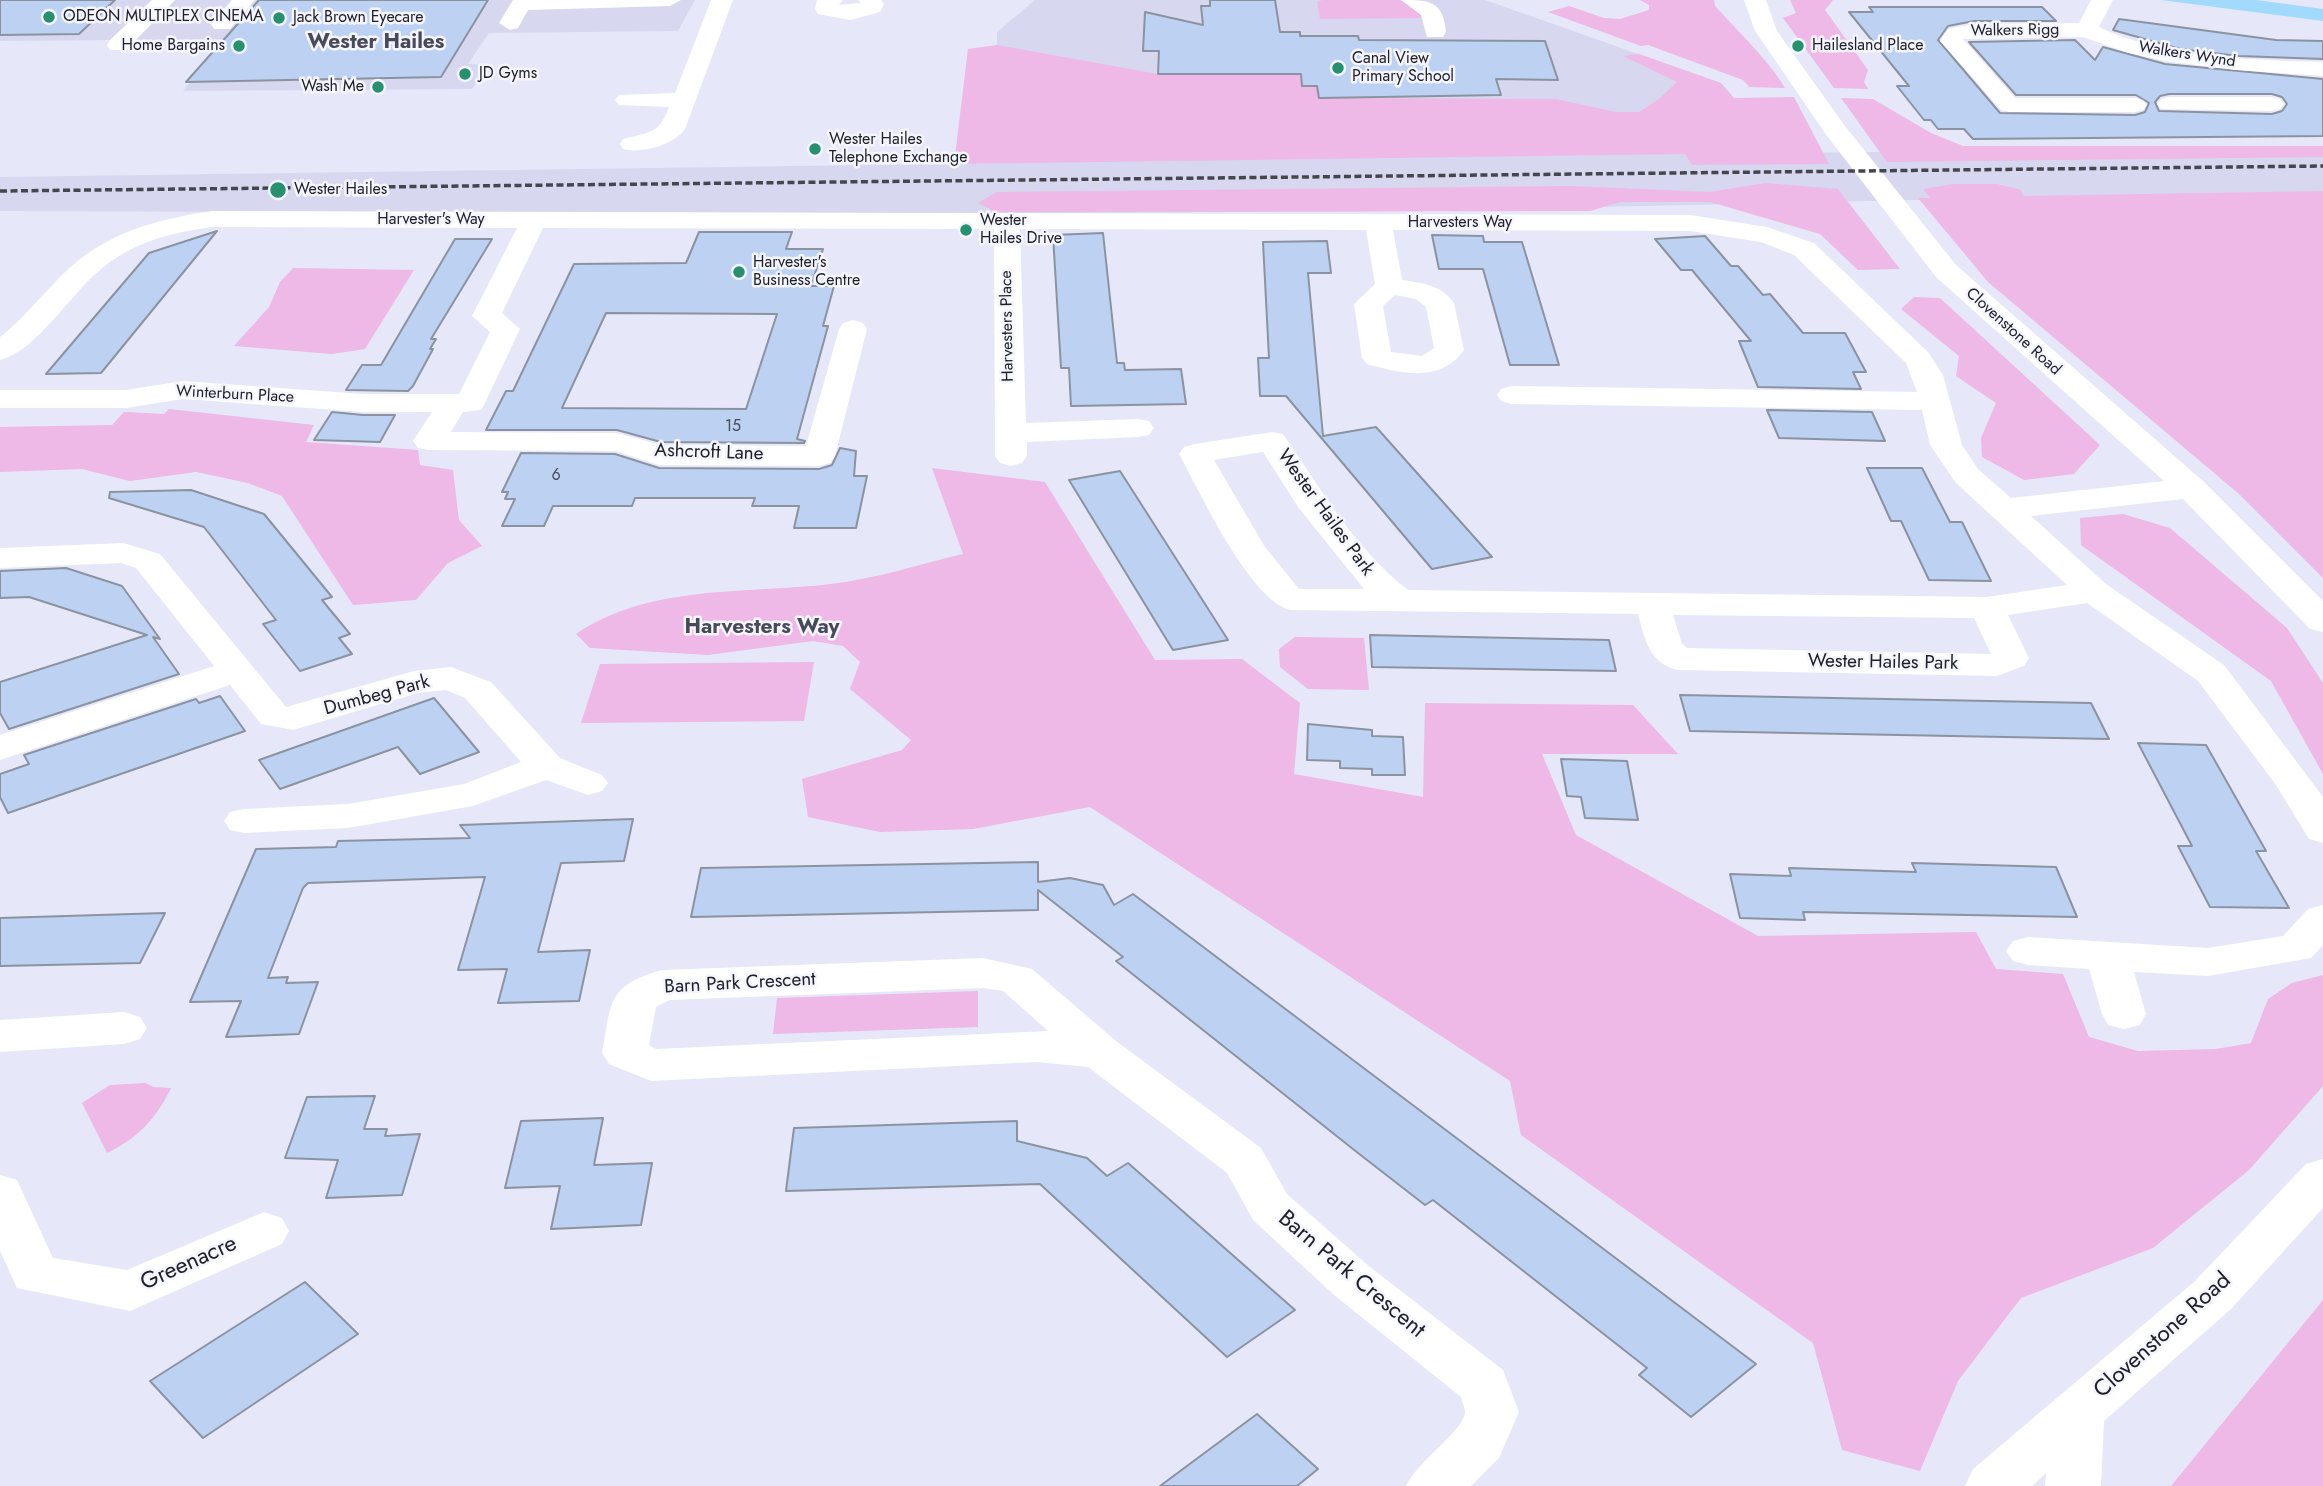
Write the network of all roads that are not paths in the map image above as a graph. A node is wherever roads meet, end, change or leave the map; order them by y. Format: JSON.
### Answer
{"nodes":[{"id":1,"x":163,"y":0,"type":"edge"},
{"id":2,"x":244,"y":0,"type":"edge"},
{"id":3,"x":670,"y":0,"type":"edge"},
{"id":4,"x":722,"y":0,"type":"edge"},
{"id":5,"x":832,"y":0,"type":"edge"},
{"id":6,"x":869,"y":0,"type":"edge"},
{"id":7,"x":1412,"y":0,"type":"edge"},
{"id":8,"x":1755,"y":0,"type":"edge"},
{"id":9,"x":2102,"y":0,"type":"edge"},
{"id":10,"x":510,"y":23,"type":"dead end"},
{"id":11,"x":222,"y":24,"type":"dead end"},
{"id":12,"x":2087,"y":30,"type":"junction"},
{"id":13,"x":1435,"y":32,"type":"dead end"},
{"id":14,"x":118,"y":45,"type":"dead end"},
{"id":15,"x":2187,"y":56,"type":"junction"},
{"id":16,"x":2323,"y":69,"type":"edge"},
{"id":17,"x":627,"y":100,"type":"dead end"},
{"id":18,"x":682,"y":100,"type":"junction"},
{"id":19,"x":2169,"y":104,"type":"dead end"},
{"id":20,"x":2216,"y":104,"type":"junction"},
{"id":21,"x":2272,"y":104,"type":"dead end"},
{"id":22,"x":2009,"y":105,"type":"junction"},
{"id":23,"x":2135,"y":105,"type":"dead end"},
{"id":24,"x":1977,"y":106,"type":"dead end"},
{"id":25,"x":632,"y":144,"type":"dead end"},
{"id":26,"x":534,"y":220,"type":"junction"},
{"id":27,"x":908,"y":220,"type":"joint"},
{"id":28,"x":1007,"y":220,"type":"junction"},
{"id":29,"x":1378,"y":223,"type":"junction"},
{"id":30,"x":1389,"y":286,"type":"dead end"},
{"id":31,"x":853,"y":329,"type":"dead end"},
{"id":32,"x":0,"y":351,"type":"edge"},
{"id":33,"x":1512,"y":395,"type":"dead end"},
{"id":34,"x":0,"y":399,"type":"edge"},
{"id":35,"x":1933,"y":401,"type":"junction"},
{"id":36,"x":461,"y":403,"type":"junction"},
{"id":37,"x":1138,"y":428,"type":"dead end"},
{"id":38,"x":2191,"y":488,"type":"junction"},
{"id":39,"x":2002,"y":509,"type":"junction"},
{"id":40,"x":0,"y":558,"type":"edge"},
{"id":41,"x":2094,"y":591,"type":"junction"},
{"id":42,"x":1402,"y":602,"type":"junction"},
{"id":43,"x":1652,"y":602,"type":"junction"},
{"id":44,"x":1987,"y":608,"type":"junction"},
{"id":45,"x":2323,"y":621,"type":"edge"},
{"id":46,"x":237,"y":671,"type":"junction"},
{"id":47,"x":0,"y":748,"type":"edge"},
{"id":48,"x":546,"y":766,"type":"junction"},
{"id":49,"x":588,"y":783,"type":"dead end"},
{"id":50,"x":244,"y":821,"type":"dead end"},
{"id":51,"x":2323,"y":830,"type":"edge"},
{"id":52,"x":2323,"y":919,"type":"edge"},
{"id":53,"x":2028,"y":951,"type":"dead end"},
{"id":54,"x":2106,"y":956,"type":"junction"},
{"id":55,"x":2124,"y":1014,"type":"dead end"},
{"id":56,"x":124,"y":1028,"type":"dead end"},
{"id":57,"x":0,"y":1036,"type":"edge"},
{"id":58,"x":1100,"y":1052,"type":"junction"},
{"id":59,"x":2323,"y":1177,"type":"edge"},
{"id":60,"x":0,"y":1193,"type":"edge"},
{"id":61,"x":264,"y":1231,"type":"dead end"},
{"id":62,"x":2078,"y":1412,"type":"junction"},
{"id":63,"x":1434,"y":1486,"type":"edge"},
{"id":64,"x":1993,"y":1486,"type":"edge"},
{"id":65,"x":2073,"y":1486,"type":"edge"}],
"edges":[{"from":1,"to":14,"type":"street"},
{"from":2,"to":11,"type":"street"},
{"from":3,"to":10,"type":"street"},
{"from":4,"to":18,"type":"street"},
{"from":5,"to":6,"type":"street"},
{"from":7,"to":13,"type":"street"},
{"from":8,"to":38,"type":"street","name":"Clovenstone Road"},
{"from":9,"to":12,"type":"street"},
{"from":12,"to":15,"type":"street","name":"Walkers Wynd"},
{"from":12,"to":22,"type":"street","name":"Walkers Rigg"},
{"from":15,"to":16,"type":"street","name":"Walkers Wynd"},
{"from":15,"to":20,"type":"street"},
{"from":17,"to":18,"type":"street"},
{"from":18,"to":25,"type":"street"},
{"from":19,"to":20,"type":"street"},
{"from":20,"to":21,"type":"street"},
{"from":22,"to":23,"type":"street"},
{"from":22,"to":24,"type":"street"},
{"from":26,"to":27,"type":"street","name":"Harvester's Way"},
{"from":26,"to":32,"type":"street","name":"Harvester's Way"},
{"from":26,"to":36,"type":"street"},
{"from":27,"to":28,"type":"street","name":"Harvesters Way"},
{"from":28,"to":29,"type":"street","name":"Harvesters Way"},
{"from":28,"to":37,"type":"street","name":"Harvesters Place"},
{"from":29,"to":30,"type":"street"},
{"from":29,"to":35,"type":"street","name":"Harvesters Way"},
{"from":31,"to":36,"type":"street","name":"Ashcroft Lane"},
{"from":33,"to":35,"type":"street"},
{"from":34,"to":36,"type":"street","name":"Winterburn Place"},
{"from":35,"to":39,"type":"street"},
{"from":38,"to":39,"type":"street"},
{"from":38,"to":45,"type":"street","name":"Clovenstone Road"},
{"from":39,"to":41,"type":"street"},
{"from":40,"to":46,"type":"street","name":"Dumbeg Park"},
{"from":41,"to":44,"type":"street","name":"Wester Hailes Park"},
{"from":41,"to":51,"type":"street"},
{"from":42,"to":42,"type":"street","name":"Wester Hailes Park"},
{"from":42,"to":43,"type":"street","name":"Wester Hailes Park"},
{"from":43,"to":44,"type":"street","name":"Wester Hailes Park"},
{"from":43,"to":44,"type":"street","name":"Wester Hailes Park"},
{"from":46,"to":47,"type":"street"},
{"from":46,"to":48,"type":"street","name":"Dumbeg Park"},
{"from":48,"to":49,"type":"street","name":"Dumbeg Park"},
{"from":48,"to":50,"type":"street"},
{"from":52,"to":54,"type":"street"},
{"from":53,"to":54,"type":"street"},
{"from":54,"to":55,"type":"street"},
{"from":56,"to":57,"type":"street"},
{"from":58,"to":58,"type":"street","name":"Barn Park Crescent"},
{"from":58,"to":63,"type":"street","name":"Barn Park Crescent"},
{"from":59,"to":62,"type":"street","name":"Clovenstone Road"},
{"from":60,"to":61,"type":"street","name":"Greenacre"},
{"from":62,"to":64,"type":"street","name":"Clovenstone Road"},
{"from":62,"to":65,"type":"street"}]}
